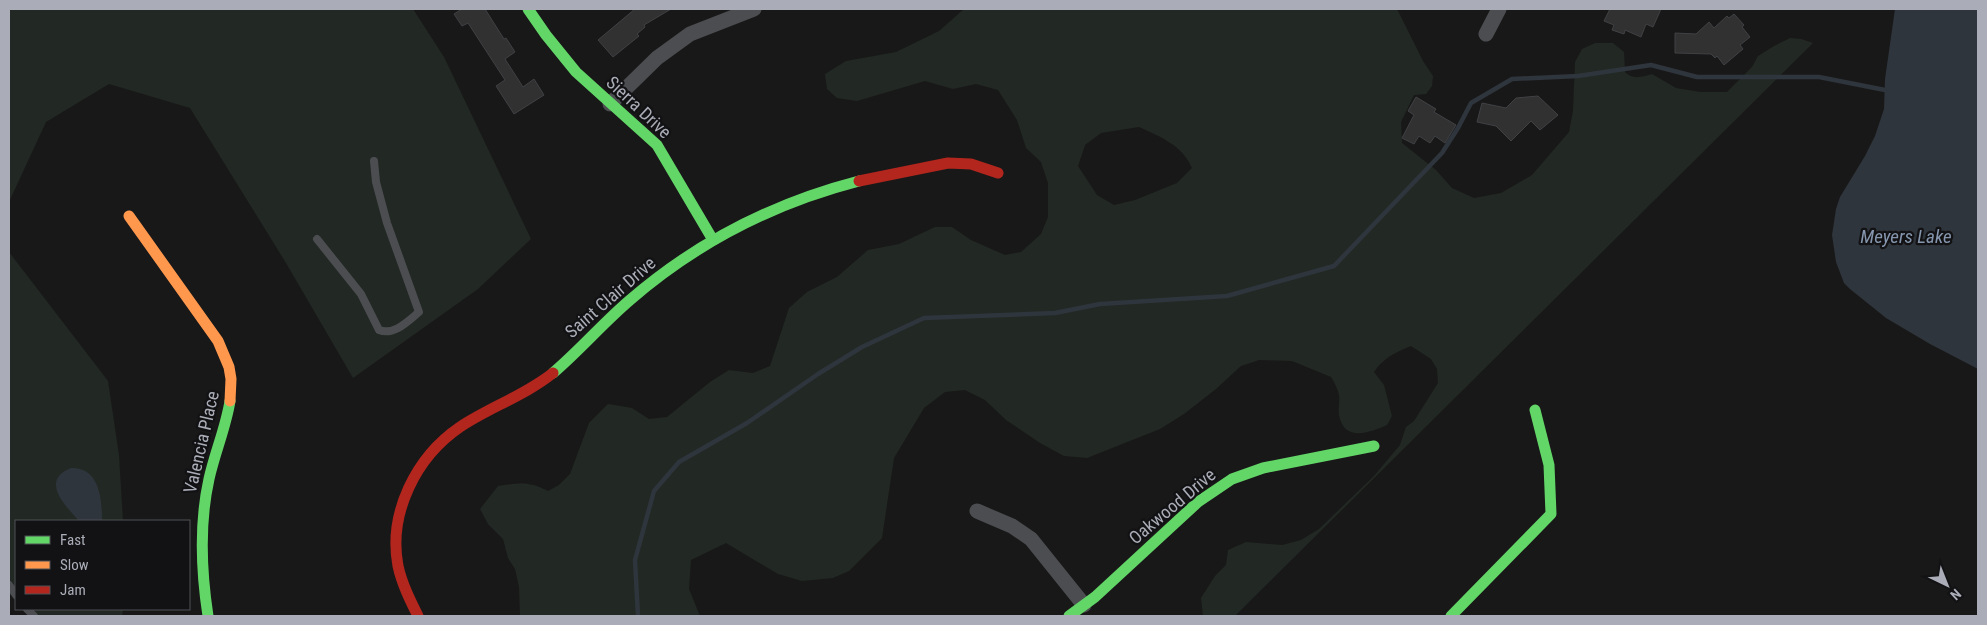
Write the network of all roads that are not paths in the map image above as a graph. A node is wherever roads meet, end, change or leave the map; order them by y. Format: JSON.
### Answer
{"nodes":[{"id":1,"x":528,"y":9,"type":"edge"},
{"id":2,"x":754,"y":9,"type":"edge"},
{"id":3,"x":1499,"y":9,"type":"edge"},
{"id":4,"x":1486,"y":34,"type":"dead end"},
{"id":5,"x":610,"y":104,"type":"junction"},
{"id":6,"x":374,"y":161,"type":"dead end"},
{"id":7,"x":998,"y":172,"type":"dead end"},
{"id":8,"x":129,"y":216,"type":"dead end"},
{"id":9,"x":317,"y":239,"type":"dead end"},
{"id":10,"x":713,"y":240,"type":"junction"},
{"id":11,"x":1535,"y":410,"type":"dead end"},
{"id":12,"x":1374,"y":446,"type":"dead end"},
{"id":13,"x":977,"y":511,"type":"dead end"},
{"id":14,"x":1084,"y":605,"type":"junction"},
{"id":15,"x":208,"y":616,"type":"edge"},
{"id":16,"x":418,"y":616,"type":"edge"},
{"id":17,"x":1069,"y":616,"type":"edge"},
{"id":18,"x":1451,"y":616,"type":"edge"}],
"edges":[{"from":1,"to":5,"type":"street","name":"Sierra Drive"},
{"from":2,"to":5,"type":"street"},
{"from":3,"to":4,"type":"street"},
{"from":5,"to":10,"type":"street","name":"Sierra Drive"},
{"from":6,"to":9,"type":"lane"},
{"from":7,"to":10,"type":"street","name":"Saint Clair Drive"},
{"from":8,"to":15,"type":"street","name":"Valencia Place"},
{"from":10,"to":16,"type":"street","name":"Saint Clair Drive"},
{"from":11,"to":18,"type":"street"},
{"from":12,"to":14,"type":"street","name":"Oakwood Drive"},
{"from":13,"to":14,"type":"street"},
{"from":14,"to":17,"type":"street","name":"Oakwood Drive"}]}
